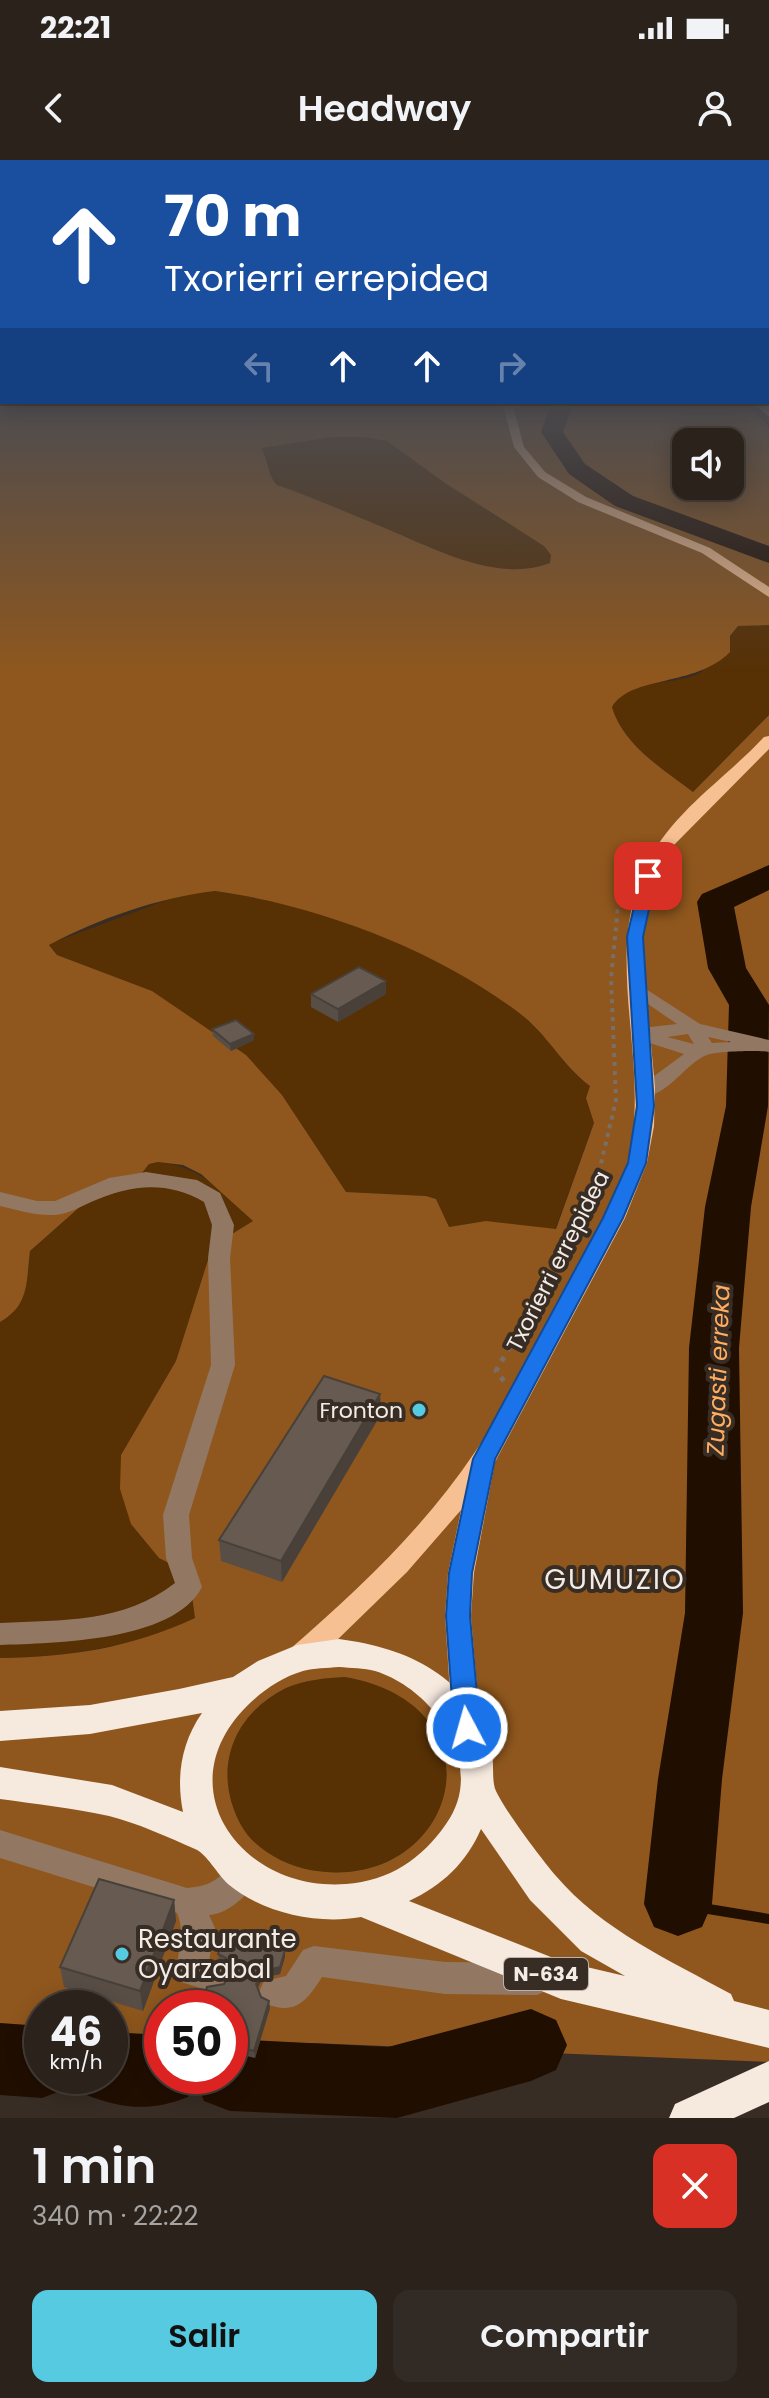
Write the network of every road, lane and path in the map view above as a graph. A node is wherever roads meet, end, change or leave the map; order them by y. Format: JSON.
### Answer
{"nodes":[{"id":1,"x":574,"y":492,"type":"edge"},
{"id":2,"x":769,"y":593,"type":"edge"},
{"id":3,"x":769,"y":740,"type":"edge"},
{"id":4,"x":619,"y":901,"type":"dead end"},
{"id":5,"x":638,"y":989,"type":"junction"},
{"id":6,"x":699,"y":1029,"type":"junction"},
{"id":7,"x":641,"y":1034,"type":"junction"},
{"id":8,"x":768,"y":1046,"type":"edge"},
{"id":9,"x":704,"y":1051,"type":"junction"},
{"id":10,"x":645,"y":1092,"type":"junction"},
{"id":11,"x":0,"y":1199,"type":"edge"},
{"id":12,"x":517,"y":1397,"type":"junction"},
{"id":13,"x":484,"y":1459,"type":"junction"},
{"id":14,"x":0,"y":1634,"type":"edge"},
{"id":15,"x":299,"y":1658,"type":"junction"},
{"id":16,"x":238,"y":1690,"type":"junction"},
{"id":17,"x":0,"y":1726,"type":"edge"},
{"id":18,"x":467,"y":1728,"type":"junction"},
{"id":19,"x":0,"y":1783,"type":"edge"},
{"id":20,"x":476,"y":1792,"type":"junction"},
{"id":21,"x":212,"y":1839,"type":"junction"},
{"id":22,"x":0,"y":1844,"type":"edge"},
{"id":23,"x":245,"y":1874,"type":"junction"},
{"id":24,"x":363,"y":1900,"type":"junction"},
{"id":25,"x":187,"y":1902,"type":"junction"},
{"id":26,"x":213,"y":1977,"type":"dead end"},
{"id":27,"x":561,"y":1980,"type":"junction"},
{"id":28,"x":275,"y":1992,"type":"dead end"},
{"id":29,"x":754,"y":2025,"type":"edge"},
{"id":30,"x":769,"y":2081,"type":"edge"},
{"id":31,"x":689,"y":2118,"type":"edge"}],
"edges":[{"from":1,"to":2,"type":"main road"},
{"from":3,"to":5,"type":"main road","name":"Txorierri errepidea"},
{"from":4,"to":12,"type":"path"},
{"from":5,"to":6,"type":"street"},
{"from":5,"to":7,"type":"main road","name":"Txorierri errepidea"},
{"from":6,"to":7,"type":"street"},
{"from":6,"to":8,"type":"street"},
{"from":6,"to":9,"type":"street"},
{"from":7,"to":9,"type":"street"},
{"from":7,"to":10,"type":"main road","name":"Txorierri errepidea"},
{"from":8,"to":9,"type":"street"},
{"from":9,"to":10,"type":"street"},
{"from":10,"to":12,"type":"main road","name":"Txorierri errepidea"},
{"from":11,"to":14,"type":"street"},
{"from":12,"to":13,"type":"main road","name":"Txorierri errepidea"},
{"from":13,"to":15,"type":"main road"},
{"from":13,"to":18,"type":"main road"},
{"from":15,"to":16,"type":"highway","number":"N-634"},
{"from":15,"to":18,"type":"highway","number":"N-634"},
{"from":16,"to":17,"type":"highway","number":"N-634"},
{"from":16,"to":21,"type":"highway","number":"N-634"},
{"from":18,"to":20,"type":"highway","number":"N-634"},
{"from":19,"to":21,"type":"highway","number":"N-634"},
{"from":20,"to":24,"type":"highway","number":"N-634"},
{"from":20,"to":29,"type":"highway","number":"N-634"},
{"from":21,"to":23,"type":"highway","number":"N-634"},
{"from":22,"to":25,"type":"street"},
{"from":23,"to":24,"type":"highway","number":"N-634"},
{"from":23,"to":25,"type":"street"},
{"from":24,"to":27,"type":"highway","number":"N-634"},
{"from":25,"to":26,"type":"street"},
{"from":27,"to":28,"type":"street"},
{"from":27,"to":29,"type":"highway","number":"N-634"},
{"from":30,"to":31,"type":"highway"}]}
